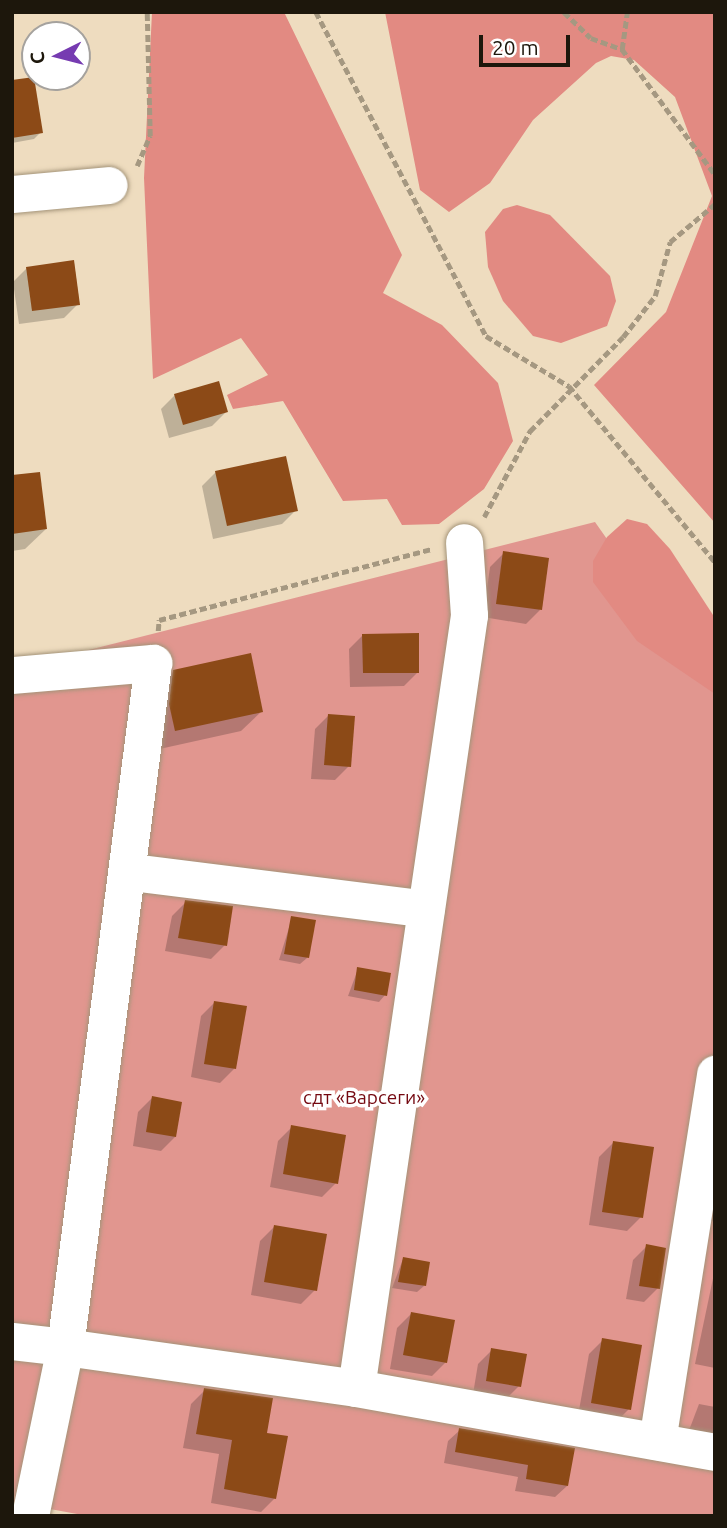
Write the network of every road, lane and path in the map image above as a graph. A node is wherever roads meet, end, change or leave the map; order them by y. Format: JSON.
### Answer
{"nodes":[{"id":1,"x":147,"y":12,"type":"edge"},
{"id":2,"x":316,"y":12,"type":"edge"},
{"id":3,"x":565,"y":12,"type":"edge"},
{"id":4,"x":627,"y":12,"type":"edge"},
{"id":5,"x":622,"y":49,"type":"junction"},
{"id":6,"x":715,"y":174,"type":"edge"},
{"id":7,"x":109,"y":185,"type":"joint"},
{"id":8,"x":12,"y":194,"type":"edge"},
{"id":9,"x":715,"y":204,"type":"edge"},
{"id":10,"x":569,"y":386,"type":"junction"},
{"id":11,"x":464,"y":542,"type":"junction"},
{"id":12,"x":715,"y":562,"type":"edge"},
{"id":13,"x":153,"y":663,"type":"junction"},
{"id":14,"x":12,"y":675,"type":"edge"},
{"id":15,"x":131,"y":872,"type":"junction"},
{"id":16,"x":426,"y":909,"type":"junction"},
{"id":17,"x":715,"y":1074,"type":"edge"},
{"id":18,"x":12,"y":1341,"type":"edge"},
{"id":19,"x":65,"y":1347,"type":"junction"},
{"id":20,"x":356,"y":1388,"type":"junction"},
{"id":21,"x":657,"y":1441,"type":"junction"},
{"id":22,"x":715,"y":1452,"type":"edge"},
{"id":23,"x":30,"y":1516,"type":"edge"}],
"edges":[{"from":1,"to":7,"type":"path"},
{"from":2,"to":10,"type":"path"},
{"from":3,"to":5,"type":"path"},
{"from":4,"to":5,"type":"path"},
{"from":5,"to":6,"type":"path"},
{"from":7,"to":8,"type":"street"},
{"from":9,"to":10,"type":"path"},
{"from":10,"to":11,"type":"path"},
{"from":10,"to":12,"type":"path"},
{"from":11,"to":13,"type":"path"},
{"from":11,"to":16,"type":"street"},
{"from":13,"to":14,"type":"street"},
{"from":13,"to":15,"type":"street"},
{"from":15,"to":16,"type":"street"},
{"from":15,"to":19,"type":"street"},
{"from":16,"to":20,"type":"street"},
{"from":17,"to":21,"type":"street"},
{"from":18,"to":19,"type":"street"},
{"from":19,"to":20,"type":"street"},
{"from":19,"to":23,"type":"street"},
{"from":20,"to":21,"type":"street"},
{"from":21,"to":22,"type":"street"}]}
